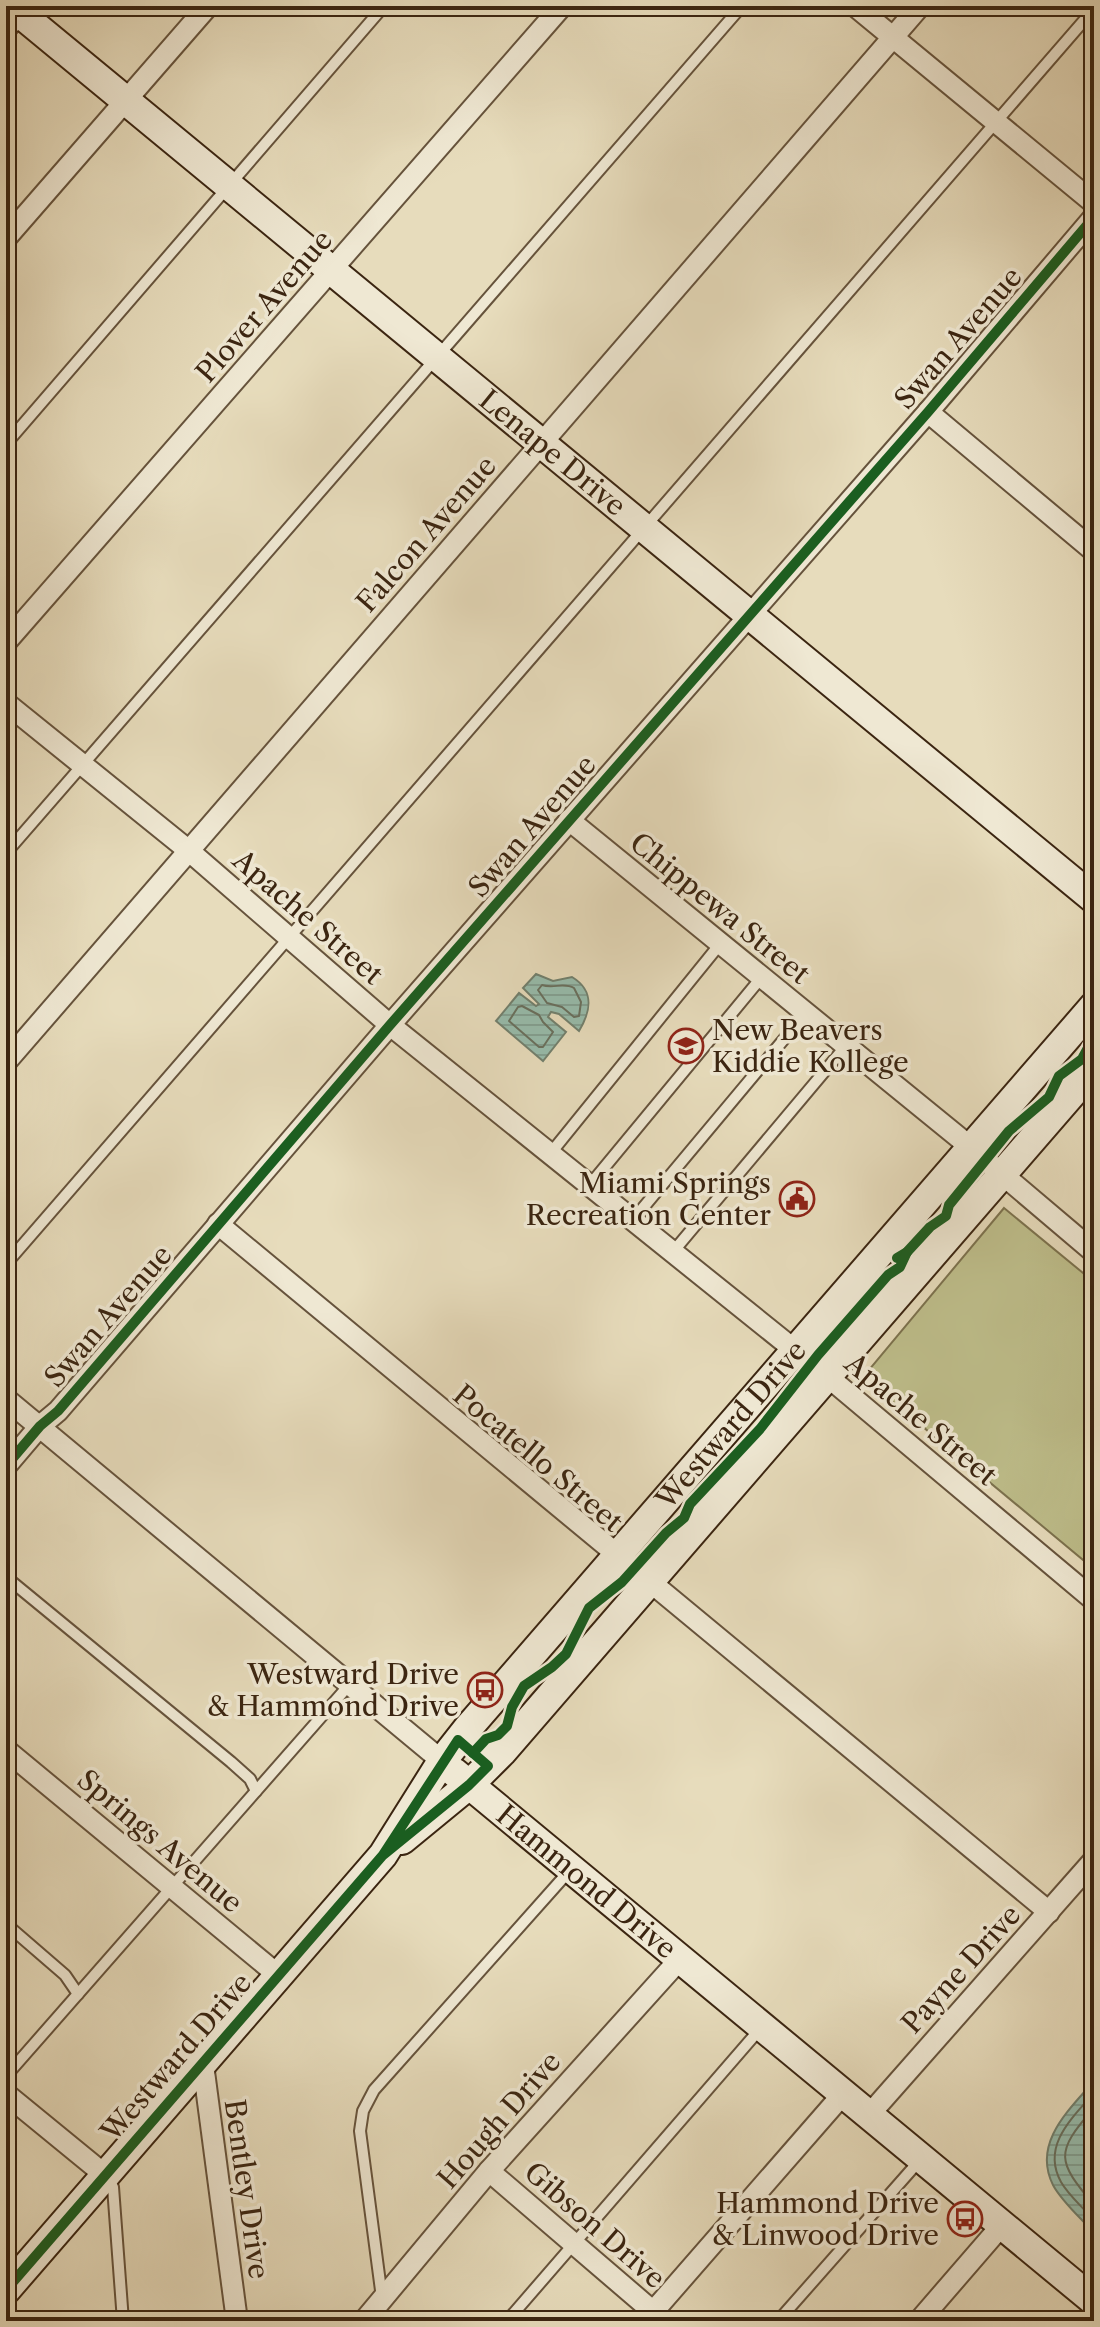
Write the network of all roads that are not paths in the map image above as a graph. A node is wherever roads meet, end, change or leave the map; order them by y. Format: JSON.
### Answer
{"nodes":[{"id":1,"x":208,"y":6,"type":"edge"},
{"id":2,"x":384,"y":6,"type":"edge"},
{"id":3,"x":562,"y":6,"type":"edge"},
{"id":4,"x":742,"y":6,"type":"edge"},
{"id":5,"x":855,"y":6,"type":"edge"},
{"id":6,"x":920,"y":6,"type":"edge"},
{"id":7,"x":1094,"y":9,"type":"edge"},
{"id":8,"x":14,"y":19,"type":"edge"},
{"id":9,"x":893,"y":37,"type":"junction"},
{"id":10,"x":126,"y":100,"type":"junction"},
{"id":11,"x":996,"y":122,"type":"junction"},
{"id":12,"x":229,"y":186,"type":"junction"},
{"id":13,"x":1094,"y":203,"type":"edge"},
{"id":14,"x":1094,"y":217,"type":"edge"},
{"id":15,"x":6,"y":238,"type":"edge"},
{"id":16,"x":332,"y":271,"type":"junction"},
{"id":17,"x":437,"y":359,"type":"junction"},
{"id":18,"x":928,"y":412,"type":"junction"},
{"id":19,"x":6,"y":444,"type":"edge"},
{"id":20,"x":541,"y":445,"type":"junction"},
{"id":21,"x":643,"y":529,"type":"junction"},
{"id":22,"x":1094,"y":551,"type":"edge"},
{"id":23,"x":748,"y":616,"type":"junction"},
{"id":24,"x":6,"y":642,"type":"edge"},
{"id":25,"x":6,"y":703,"type":"edge"},
{"id":26,"x":84,"y":766,"type":"junction"},
{"id":27,"x":569,"y":820,"type":"junction"},
{"id":28,"x":188,"y":850,"type":"junction"},
{"id":29,"x":6,"y":853,"type":"edge"},
{"id":30,"x":1094,"y":899,"type":"edge"},
{"id":31,"x":289,"y":938,"type":"junction"},
{"id":32,"x":720,"y":944,"type":"junction"},
{"id":33,"x":761,"y":978,"type":"junction"},
{"id":34,"x":1094,"y":1006,"type":"edge"},
{"id":35,"x":805,"y":1014,"type":"junction"},
{"id":36,"x":390,"y":1025,"type":"junction"},
{"id":37,"x":845,"y":1047,"type":"junction"},
{"id":38,"x":6,"y":1062,"type":"edge"},
{"id":39,"x":1094,"y":1068,"type":"edge"},
{"id":40,"x":970,"y":1147,"type":"junction"},
{"id":41,"x":550,"y":1154,"type":"junction"},
{"id":42,"x":1002,"y":1174,"type":"junction"},
{"id":43,"x":589,"y":1186,"type":"junction"},
{"id":44,"x":632,"y":1221,"type":"junction"},
{"id":45,"x":218,"y":1224,"type":"junction"},
{"id":46,"x":1094,"y":1252,"type":"edge"},
{"id":47,"x":672,"y":1253,"type":"junction"},
{"id":48,"x":6,"y":1264,"type":"edge"},
{"id":49,"x":796,"y":1351,"type":"junction"},
{"id":50,"x":827,"y":1376,"type":"junction"},
{"id":51,"x":6,"y":1399,"type":"edge"},
{"id":52,"x":40,"y":1426,"type":"junction"},
{"id":53,"x":6,"y":1466,"type":"edge"},
{"id":54,"x":619,"y":1555,"type":"junction"},
{"id":55,"x":6,"y":1577,"type":"edge"},
{"id":56,"x":649,"y":1581,"type":"junction"},
{"id":57,"x":1094,"y":1600,"type":"edge"},
{"id":58,"x":350,"y":1684,"type":"junction"},
{"id":59,"x":6,"y":1750,"type":"edge"},
{"id":60,"x":442,"y":1761,"type":"junction"},
{"id":61,"x":469,"y":1785,"type":"junction"},
{"id":62,"x":256,"y":1791,"type":"junction"},
{"id":63,"x":383,"y":1855,"type":"junction"},
{"id":64,"x":1094,"y":1860,"type":"edge"},
{"id":65,"x":571,"y":1869,"type":"junction"},
{"id":66,"x":172,"y":1887,"type":"junction"},
{"id":67,"x":1049,"y":1912,"type":"junction"},
{"id":68,"x":6,"y":1924,"type":"edge"},
{"id":69,"x":680,"y":1959,"type":"junction"},
{"id":70,"x":278,"y":1975,"type":"junction"},
{"id":71,"x":78,"y":1994,"type":"junction"},
{"id":72,"x":762,"y":2026,"type":"junction"},
{"id":73,"x":203,"y":2064,"type":"junction"},
{"id":74,"x":6,"y":2076,"type":"edge"},
{"id":75,"x":6,"y":2094,"type":"edge"},
{"id":76,"x":843,"y":2094,"type":"junction"},
{"id":77,"x":869,"y":2115,"type":"junction"},
{"id":78,"x":921,"y":2158,"type":"junction"},
{"id":79,"x":489,"y":2171,"type":"junction"},
{"id":80,"x":105,"y":2175,"type":"junction"},
{"id":81,"x":1002,"y":2225,"type":"junction"},
{"id":82,"x":574,"y":2244,"type":"junction"},
{"id":83,"x":6,"y":2290,"type":"edge"},
{"id":84,"x":382,"y":2300,"type":"junction"},
{"id":85,"x":1094,"y":2301,"type":"edge"},
{"id":86,"x":654,"y":2318,"type":"edge"},
{"id":87,"x":123,"y":2321,"type":"edge"},
{"id":88,"x":237,"y":2321,"type":"edge"},
{"id":89,"x":364,"y":2321,"type":"edge"},
{"id":90,"x":507,"y":2321,"type":"edge"},
{"id":91,"x":778,"y":2321,"type":"edge"},
{"id":92,"x":919,"y":2321,"type":"edge"}],
"edges":[{"from":1,"to":10,"type":"street"},
{"from":2,"to":12,"type":"lane"},
{"from":3,"to":16,"type":"street","name":"Plover Avenue"},
{"from":4,"to":17,"type":"lane"},
{"from":5,"to":9,"type":"street"},
{"from":6,"to":9,"type":"street","name":"Falcon Avenue"},
{"from":7,"to":11,"type":"lane"},
{"from":8,"to":10,"type":"street","name":"Lenape Drive"},
{"from":9,"to":11,"type":"street"},
{"from":9,"to":20,"type":"street","name":"Falcon Avenue"},
{"from":10,"to":12,"type":"street","name":"Lenape Drive"},
{"from":10,"to":15,"type":"street"},
{"from":11,"to":13,"type":"street"},
{"from":11,"to":21,"type":"lane"},
{"from":12,"to":16,"type":"street","name":"Lenape Drive"},
{"from":12,"to":19,"type":"lane"},
{"from":14,"to":18,"type":"street","name":"Swan Avenue"},
{"from":16,"to":17,"type":"street","name":"Lenape Drive"},
{"from":16,"to":24,"type":"street","name":"Plover Avenue"},
{"from":17,"to":20,"type":"street","name":"Lenape Drive"},
{"from":17,"to":26,"type":"lane"},
{"from":18,"to":22,"type":"street"},
{"from":18,"to":23,"type":"street","name":"Swan Avenue"},
{"from":20,"to":21,"type":"street","name":"Lenape Drive"},
{"from":20,"to":28,"type":"street","name":"Falcon Avenue"},
{"from":21,"to":23,"type":"street","name":"Lenape Drive"},
{"from":21,"to":31,"type":"lane"},
{"from":23,"to":27,"type":"street","name":"Swan Avenue"},
{"from":23,"to":30,"type":"street","name":"Lenape Drive"},
{"from":25,"to":26,"type":"street","name":"Apache Street"},
{"from":26,"to":28,"type":"street","name":"Apache Street"},
{"from":26,"to":29,"type":"lane"},
{"from":27,"to":32,"type":"street","name":"Chippewa Street"},
{"from":27,"to":36,"type":"street","name":"Swan Avenue"},
{"from":28,"to":31,"type":"street","name":"Apache Street"},
{"from":28,"to":38,"type":"street","name":"Falcon Avenue"},
{"from":31,"to":36,"type":"street","name":"Apache Street"},
{"from":31,"to":48,"type":"lane"},
{"from":32,"to":33,"type":"street","name":"Chippewa Street"},
{"from":32,"to":41,"type":"lane"},
{"from":33,"to":35,"type":"street","name":"Chippewa Street"},
{"from":33,"to":43,"type":"lane"},
{"from":34,"to":40,"type":"street","name":"Westward Drive"},
{"from":35,"to":37,"type":"street","name":"Chippewa Street"},
{"from":35,"to":44,"type":"lane"},
{"from":36,"to":41,"type":"street","name":"Apache Street"},
{"from":36,"to":45,"type":"street","name":"Swan Avenue"},
{"from":37,"to":40,"type":"street","name":"Chippewa Street"},
{"from":37,"to":47,"type":"lane"},
{"from":39,"to":42,"type":"street","name":"Westward Drive"},
{"from":40,"to":42,"type":"street","name":"Chippewa Street"},
{"from":40,"to":49,"type":"street","name":"Westward Drive"},
{"from":41,"to":43,"type":"street","name":"Apache Street"},
{"from":42,"to":46,"type":"street","name":"Chippewa Street"},
{"from":42,"to":50,"type":"street","name":"Westward Drive"},
{"from":43,"to":44,"type":"street","name":"Apache Street"},
{"from":44,"to":47,"type":"street","name":"Apache Street"},
{"from":45,"to":52,"type":"street","name":"Swan Avenue"},
{"from":45,"to":54,"type":"street","name":"Pocatello Street"},
{"from":47,"to":49,"type":"street","name":"Apache Street"},
{"from":49,"to":50,"type":"street","name":"Apache Street"},
{"from":49,"to":54,"type":"street","name":"Westward Drive"},
{"from":50,"to":56,"type":"street","name":"Westward Drive"},
{"from":50,"to":57,"type":"street","name":"Apache Street"},
{"from":51,"to":52,"type":"street","name":"Hammond Drive"},
{"from":52,"to":53,"type":"street","name":"Swan Avenue"},
{"from":52,"to":58,"type":"street","name":"Hammond Drive"},
{"from":54,"to":56,"type":"street","name":"Pocatello Street"},
{"from":54,"to":60,"type":"street","name":"Westward Drive"},
{"from":55,"to":62,"type":"lane"},
{"from":56,"to":61,"type":"street","name":"Westward Drive"},
{"from":56,"to":67,"type":"street","name":"Pocatello Street"},
{"from":58,"to":60,"type":"street","name":"Hammond Drive"},
{"from":58,"to":62,"type":"lane"},
{"from":59,"to":66,"type":"street","name":"Springs Avenue"},
{"from":60,"to":61,"type":"street","name":"Hammond Drive"},
{"from":60,"to":63,"type":"street","name":"Westward Drive"},
{"from":61,"to":63,"type":"street","name":"Westward Drive"},
{"from":61,"to":65,"type":"street","name":"Hammond Drive"},
{"from":62,"to":66,"type":"lane"},
{"from":63,"to":70,"type":"street","name":"Westward Drive"},
{"from":64,"to":67,"type":"street","name":"Payne Drive"},
{"from":65,"to":69,"type":"street","name":"Hammond Drive"},
{"from":65,"to":84,"type":"lane"},
{"from":66,"to":70,"type":"street","name":"Springs Avenue"},
{"from":66,"to":71,"type":"lane"},
{"from":67,"to":77,"type":"street","name":"Payne Drive"},
{"from":68,"to":71,"type":"lane"},
{"from":69,"to":72,"type":"street","name":"Hammond Drive"},
{"from":69,"to":79,"type":"street","name":"Hough Drive"},
{"from":70,"to":73,"type":"street","name":"Westward Drive"},
{"from":71,"to":74,"type":"lane"},
{"from":72,"to":76,"type":"street","name":"Hammond Drive"},
{"from":72,"to":82,"type":"lane"},
{"from":73,"to":80,"type":"street","name":"Westward Drive"},
{"from":73,"to":88,"type":"street","name":"Bentley Drive"},
{"from":75,"to":80,"type":"street"},
{"from":76,"to":77,"type":"street","name":"Hammond Drive"},
{"from":76,"to":86,"type":"street"},
{"from":77,"to":78,"type":"street","name":"Hammond Drive"},
{"from":78,"to":81,"type":"street","name":"Hammond Drive"},
{"from":78,"to":91,"type":"lane"},
{"from":79,"to":82,"type":"street","name":"Gibson Drive"},
{"from":79,"to":84,"type":"street","name":"Hough Drive"},
{"from":80,"to":83,"type":"street","name":"Westward Drive"},
{"from":80,"to":87,"type":"lane"},
{"from":81,"to":85,"type":"street","name":"Hammond Drive"},
{"from":81,"to":92,"type":"street"},
{"from":82,"to":86,"type":"street","name":"Gibson Drive"},
{"from":82,"to":90,"type":"lane"},
{"from":84,"to":89,"type":"street","name":"Hough Drive"}]}
